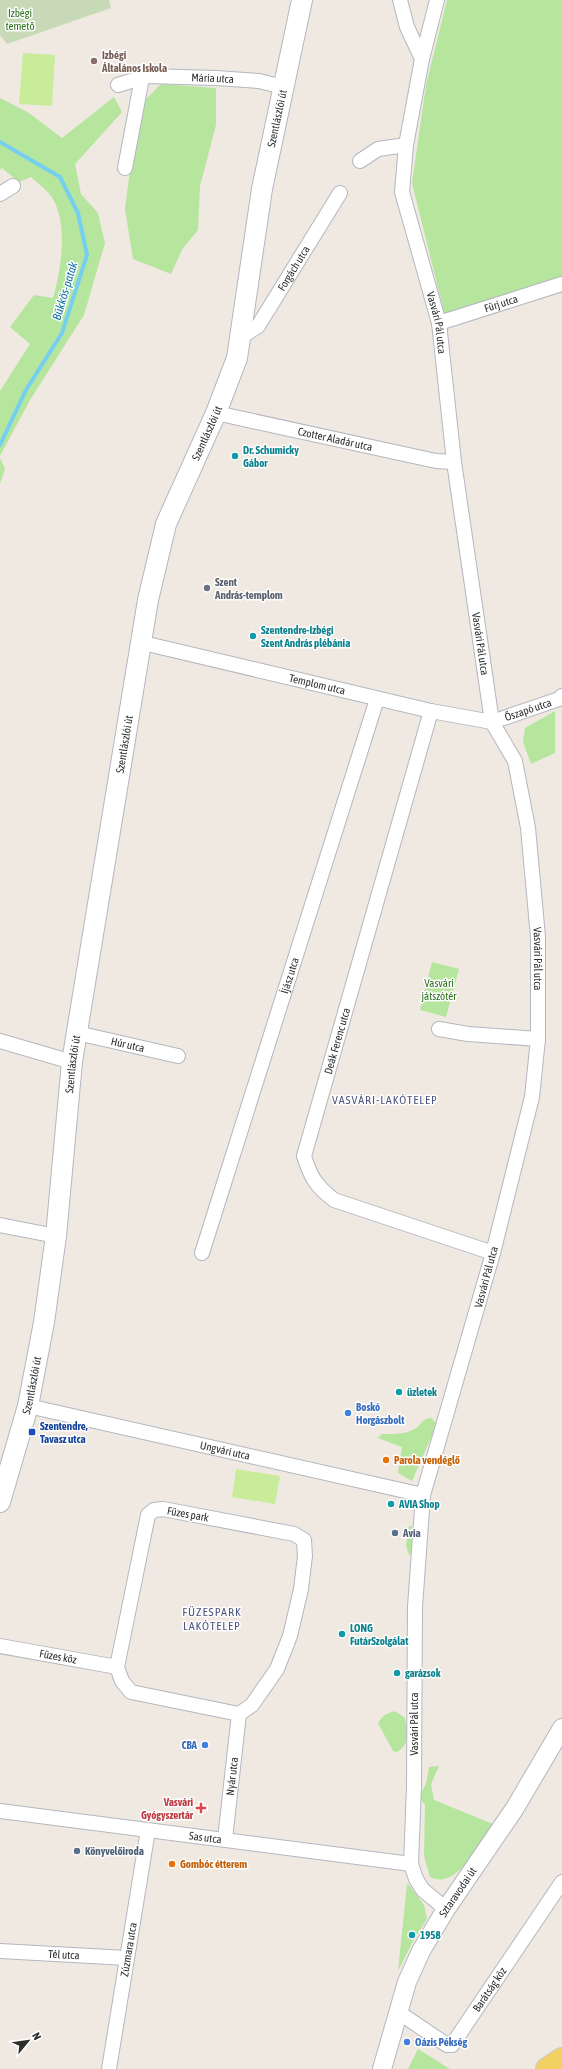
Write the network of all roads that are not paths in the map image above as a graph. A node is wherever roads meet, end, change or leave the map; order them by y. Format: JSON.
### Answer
{"nodes":[{"id":1,"x":302,"y":0,"type":"edge"},
{"id":2,"x":400,"y":0,"type":"edge"},
{"id":3,"x":437,"y":0,"type":"edge"},
{"id":4,"x":422,"y":59,"type":"junction"},
{"id":5,"x":142,"y":78,"type":"junction"},
{"id":6,"x":118,"y":85,"type":"dead end"},
{"id":7,"x":282,"y":87,"type":"junction"},
{"id":8,"x":406,"y":145,"type":"junction"},
{"id":9,"x":360,"y":161,"type":"dead end"},
{"id":10,"x":125,"y":168,"type":"dead end"},
{"id":11,"x":13,"y":186,"type":"dead end"},
{"id":12,"x":340,"y":193,"type":"dead end"},
{"id":13,"x":0,"y":194,"type":"edge"},
{"id":14,"x":562,"y":284,"type":"edge"},
{"id":15,"x":439,"y":323,"type":"junction"},
{"id":16,"x":241,"y":338,"type":"junction"},
{"id":17,"x":216,"y":413,"type":"junction"},
{"id":18,"x":454,"y":462,"type":"junction"},
{"id":19,"x":143,"y":643,"type":"junction"},
{"id":20,"x":562,"y":696,"type":"edge"},
{"id":21,"x":377,"y":699,"type":"junction"},
{"id":22,"x":431,"y":711,"type":"junction"},
{"id":23,"x":492,"y":722,"type":"junction"},
{"id":24,"x":439,"y":1029,"type":"dead end"},
{"id":25,"x":77,"y":1033,"type":"junction"},
{"id":26,"x":538,"y":1039,"type":"junction"},
{"id":27,"x":0,"y":1041,"type":"edge"},
{"id":28,"x":178,"y":1056,"type":"dead end"},
{"id":29,"x":72,"y":1062,"type":"junction"},
{"id":30,"x":0,"y":1225,"type":"edge"},
{"id":31,"x":56,"y":1236,"type":"junction"},
{"id":32,"x":202,"y":1253,"type":"dead end"},
{"id":33,"x":493,"y":1254,"type":"junction"},
{"id":34,"x":28,"y":1406,"type":"junction"},
{"id":35,"x":4,"y":1476,"type":"edge"},
{"id":36,"x":423,"y":1495,"type":"junction"},
{"id":37,"x":0,"y":1502,"type":"edge"},
{"id":38,"x":0,"y":1646,"type":"edge"},
{"id":39,"x":117,"y":1667,"type":"junction"},
{"id":40,"x":239,"y":1714,"type":"junction"},
{"id":41,"x":562,"y":1728,"type":"edge"},
{"id":42,"x":0,"y":1811,"type":"edge"},
{"id":43,"x":148,"y":1830,"type":"junction"},
{"id":44,"x":225,"y":1839,"type":"junction"},
{"id":45,"x":411,"y":1864,"type":"junction"},
{"id":46,"x":562,"y":1882,"type":"edge"},
{"id":47,"x":446,"y":1909,"type":"junction"},
{"id":48,"x":0,"y":1951,"type":"edge"},
{"id":49,"x":127,"y":1958,"type":"junction"},
{"id":50,"x":398,"y":2012,"type":"junction"},
{"id":51,"x":562,"y":2059,"type":"edge"},
{"id":52,"x":109,"y":2069,"type":"edge"},
{"id":53,"x":382,"y":2069,"type":"edge"},
{"id":54,"x":548,"y":2069,"type":"edge"}],
"edges":[{"from":1,"to":7,"type":"main road","name":"Szentlászlói út"},
{"from":2,"to":4,"type":"street"},
{"from":3,"to":4,"type":"street","name":"Vasvári Pál utca"},
{"from":4,"to":8,"type":"street","name":"Vasvári Pál utca"},
{"from":5,"to":6,"type":"street","name":"Mária utca"},
{"from":5,"to":7,"type":"street","name":"Mária utca"},
{"from":5,"to":10,"type":"street"},
{"from":7,"to":16,"type":"main road","name":"Szentlászlói út"},
{"from":8,"to":9,"type":"street"},
{"from":8,"to":15,"type":"street","name":"Vasvári Pál utca"},
{"from":11,"to":13,"type":"street"},
{"from":12,"to":16,"type":"street","name":"Forgách utca"},
{"from":14,"to":15,"type":"street","name":"Fürj utca"},
{"from":15,"to":18,"type":"street","name":"Vasvári Pál utca"},
{"from":16,"to":17,"type":"main road","name":"Szentlászlói út"},
{"from":17,"to":18,"type":"street","name":"Czotter Aladár utca"},
{"from":17,"to":19,"type":"main road","name":"Szentlászlói út"},
{"from":18,"to":23,"type":"street","name":"Vasvári Pál utca"},
{"from":19,"to":21,"type":"street","name":"Templom utca"},
{"from":19,"to":25,"type":"main road","name":"Szentlászlói út"},
{"from":20,"to":23,"type":"street","name":"Őszapó utca"},
{"from":21,"to":22,"type":"street","name":"Templom utca"},
{"from":21,"to":32,"type":"street","name":"Íjász utca"},
{"from":22,"to":23,"type":"street","name":"Templom utca"},
{"from":22,"to":33,"type":"street","name":"Deák Ferenc utca"},
{"from":23,"to":26,"type":"street","name":"Vasvári Pál utca"},
{"from":24,"to":26,"type":"street"},
{"from":25,"to":28,"type":"street","name":"Húr utca"},
{"from":25,"to":29,"type":"main road","name":"Szentlászlói út"},
{"from":26,"to":33,"type":"street","name":"Vasvári Pál utca"},
{"from":27,"to":29,"type":"street"},
{"from":29,"to":31,"type":"main road","name":"Szentlászlói út"},
{"from":30,"to":31,"type":"street"},
{"from":31,"to":34,"type":"main road","name":"Szentlászlói út"},
{"from":33,"to":36,"type":"street","name":"Vasvári Pál utca"},
{"from":34,"to":35,"type":"main road","name":"Szentlászlói út"},
{"from":34,"to":36,"type":"street","name":"Ungvári utca"},
{"from":35,"to":37,"type":"main road","name":"Szentlászlói út"},
{"from":36,"to":45,"type":"street","name":"Vasvári Pál utca"},
{"from":38,"to":39,"type":"street","name":"Füzes köz"},
{"from":39,"to":40,"type":"street"},
{"from":39,"to":40,"type":"street","name":"Füzes park"},
{"from":40,"to":44,"type":"street","name":"Nyár utca"},
{"from":41,"to":47,"type":"street","name":"Sztaravodai út"},
{"from":42,"to":43,"type":"street","name":"Sas utca"},
{"from":43,"to":44,"type":"street","name":"Sas utca"},
{"from":43,"to":49,"type":"street","name":"Zúzmara utca"},
{"from":44,"to":45,"type":"street","name":"Sas utca"},
{"from":45,"to":47,"type":"street","name":"Vasvári Pál utca"},
{"from":46,"to":50,"type":"street","name":"Barátság köz"},
{"from":47,"to":50,"type":"street","name":"Sztaravodai út"},
{"from":48,"to":49,"type":"street","name":"Tél utca"},
{"from":49,"to":52,"type":"street","name":"Zúzmara utca"},
{"from":50,"to":53,"type":"street","name":"Sztaravodai út"},
{"from":51,"to":54,"type":"main road"}]}
